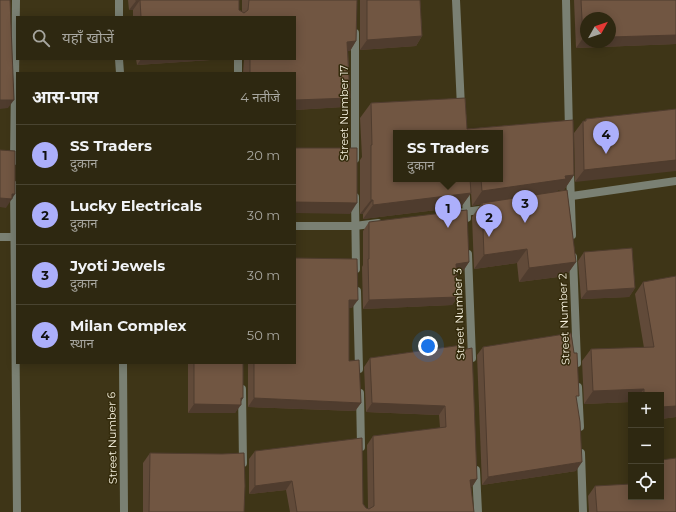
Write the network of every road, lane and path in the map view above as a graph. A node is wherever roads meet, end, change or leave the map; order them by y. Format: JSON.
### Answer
{"nodes":[{"id":1,"x":16,"y":0,"type":"edge"},
{"id":2,"x":119,"y":0,"type":"edge"},
{"id":3,"x":456,"y":0,"type":"edge"},
{"id":4,"x":566,"y":0,"type":"edge"},
{"id":5,"x":119,"y":16,"type":"edge"},
{"id":6,"x":355,"y":23,"type":"edge"},
{"id":7,"x":120,"y":60,"type":"edge"},
{"id":8,"x":238,"y":60,"type":"edge"},
{"id":9,"x":120,"y":72,"type":"edge"},
{"id":10,"x":238,"y":72,"type":"edge"},
{"id":11,"x":462,"y":117,"type":"edge"},
{"id":12,"x":569,"y":141,"type":"edge"},
{"id":13,"x":570,"y":165,"type":"edge"},
{"id":14,"x":355,"y":171,"type":"edge"},
{"id":15,"x":676,"y":181,"type":"edge"},
{"id":16,"x":465,"y":182,"type":"edge"},
{"id":17,"x":355,"y":187,"type":"edge"},
{"id":18,"x":570,"y":196,"type":"junction"},
{"id":19,"x":548,"y":200,"type":"edge"},
{"id":20,"x":496,"y":207,"type":"edge"},
{"id":21,"x":466,"y":212,"type":"junction"},
{"id":22,"x":452,"y":214,"type":"edge"},
{"id":23,"x":385,"y":222,"type":"edge"},
{"id":24,"x":296,"y":226,"type":"edge"},
{"id":25,"x":355,"y":226,"type":"junction"},
{"id":26,"x":467,"y":228,"type":"edge"},
{"id":27,"x":0,"y":237,"type":"edge"},
{"id":28,"x":15,"y":237,"type":"edge"},
{"id":29,"x":468,"y":243,"type":"edge"},
{"id":30,"x":123,"y":364,"type":"edge"},
{"id":31,"x":472,"y":370,"type":"edge"},
{"id":32,"x":242,"y":379,"type":"edge"},
{"id":33,"x":362,"y":456,"type":"edge"},
{"id":34,"x":476,"y":465,"type":"edge"},
{"id":35,"x":244,"y":473,"type":"edge"},
{"id":36,"x":17,"y":512,"type":"edge"},
{"id":37,"x":124,"y":512,"type":"edge"},
{"id":38,"x":478,"y":512,"type":"edge"},
{"id":39,"x":583,"y":512,"type":"edge"}],
"edges":[{"from":1,"to":28,"type":"street"},
{"from":2,"to":5,"type":"street"},
{"from":3,"to":11,"type":"street"},
{"from":4,"to":12,"type":"street"},
{"from":6,"to":14,"type":"street","name":"Street Number 17"},
{"from":7,"to":9,"type":"street"},
{"from":8,"to":10,"type":"street"},
{"from":13,"to":18,"type":"street","name":"Street Number 2"},
{"from":15,"to":18,"type":"street"},
{"from":16,"to":21,"type":"street"},
{"from":17,"to":25,"type":"street"},
{"from":18,"to":19,"type":"street"},
{"from":18,"to":39,"type":"street","name":"Street Number 2"},
{"from":20,"to":21,"type":"street"},
{"from":21,"to":22,"type":"street"},
{"from":21,"to":26,"type":"street"},
{"from":23,"to":25,"type":"street"},
{"from":24,"to":25,"type":"street"},
{"from":25,"to":33,"type":"street"},
{"from":27,"to":28,"type":"street"},
{"from":28,"to":36,"type":"street"},
{"from":29,"to":31,"type":"street","name":"Street Number 3"},
{"from":30,"to":37,"type":"street","name":"Street Number 6"},
{"from":32,"to":35,"type":"street"},
{"from":34,"to":38,"type":"street"}]}
